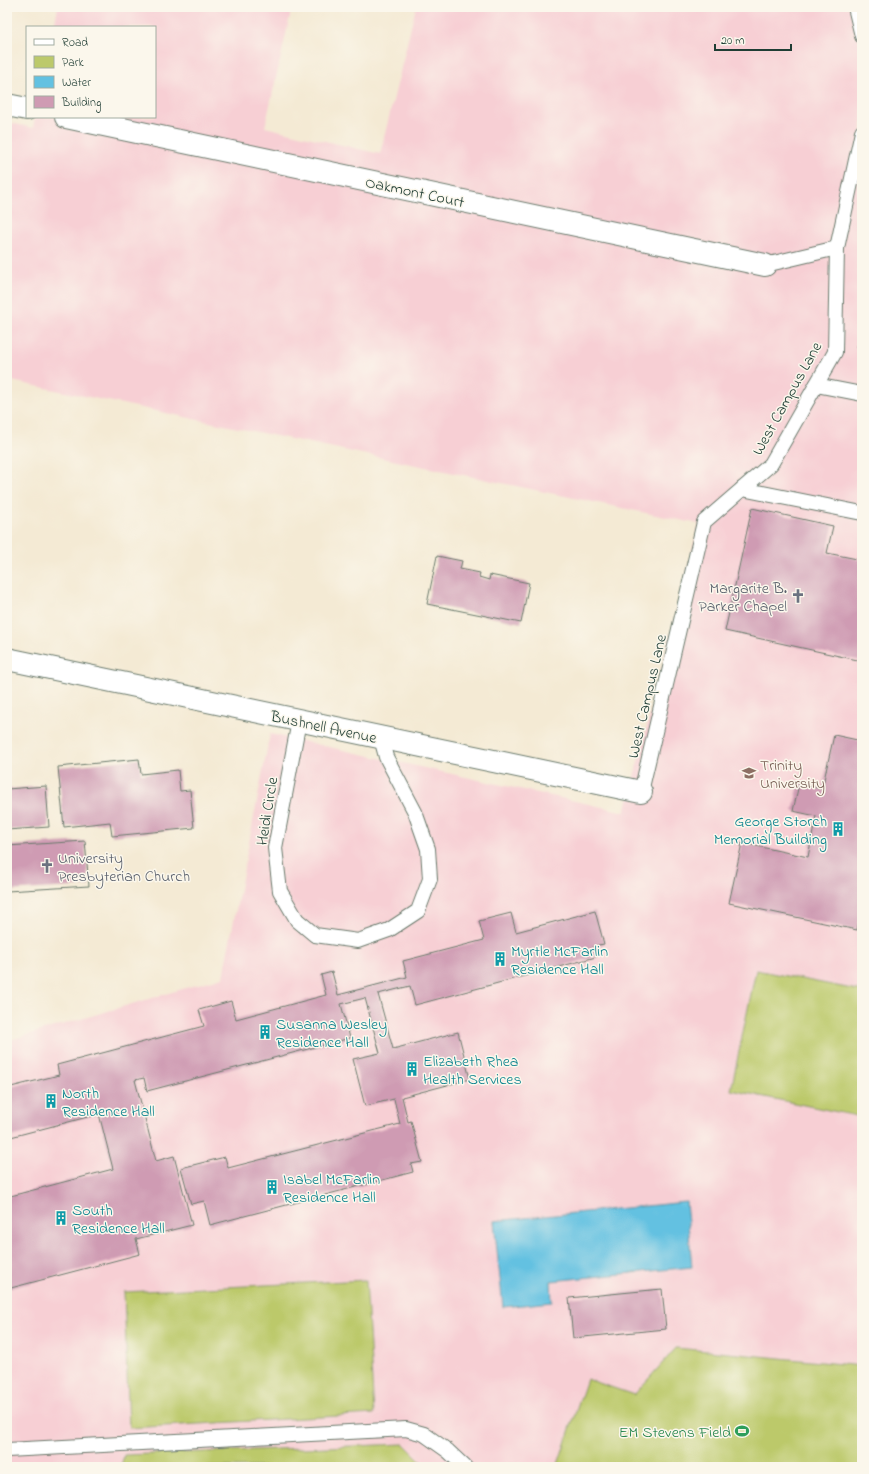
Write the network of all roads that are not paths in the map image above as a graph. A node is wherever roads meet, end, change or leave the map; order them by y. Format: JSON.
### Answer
{"nodes":[{"id":1,"x":855,"y":7,"type":"edge"},
{"id":2,"x":862,"y":36,"type":"edge"},
{"id":3,"x":7,"y":105,"type":"edge"},
{"id":4,"x":26,"y":109,"type":"edge"},
{"id":5,"x":71,"y":118,"type":"edge"},
{"id":6,"x":862,"y":132,"type":"edge"},
{"id":7,"x":837,"y":248,"type":"junction"},
{"id":8,"x":765,"y":265,"type":"joint"},
{"id":9,"x":816,"y":385,"type":"junction"},
{"id":10,"x":862,"y":394,"type":"edge"},
{"id":11,"x":742,"y":489,"type":"junction"},
{"id":12,"x":862,"y":513,"type":"edge"},
{"id":13,"x":7,"y":659,"type":"edge"},
{"id":14,"x":299,"y":721,"type":"junction"},
{"id":15,"x":381,"y":738,"type":"junction"},
{"id":16,"x":641,"y":792,"type":"joint"},
{"id":17,"x":7,"y":1450,"type":"edge"},
{"id":18,"x":464,"y":1467,"type":"edge"}],
"edges":[{"from":1,"to":2,"type":"lane"},
{"from":3,"to":4,"type":"street"},
{"from":5,"to":8,"type":"street","name":"Oakmont Court"},
{"from":6,"to":7,"type":"lane","name":"West Campus Lane"},
{"from":7,"to":8,"type":"lane"},
{"from":7,"to":9,"type":"lane","name":"West Campus Lane"},
{"from":9,"to":10,"type":"lane"},
{"from":9,"to":11,"type":"lane","name":"West Campus Lane"},
{"from":11,"to":12,"type":"lane"},
{"from":11,"to":16,"type":"lane","name":"West Campus Lane"},
{"from":13,"to":14,"type":"street","name":"Bushnell Avenue"},
{"from":14,"to":15,"type":"street","name":"Bushnell Avenue"},
{"from":14,"to":15,"type":"lane","name":"Heidi Circle"},
{"from":15,"to":16,"type":"street","name":"Bushnell Avenue"},
{"from":17,"to":18,"type":"lane"}]}
